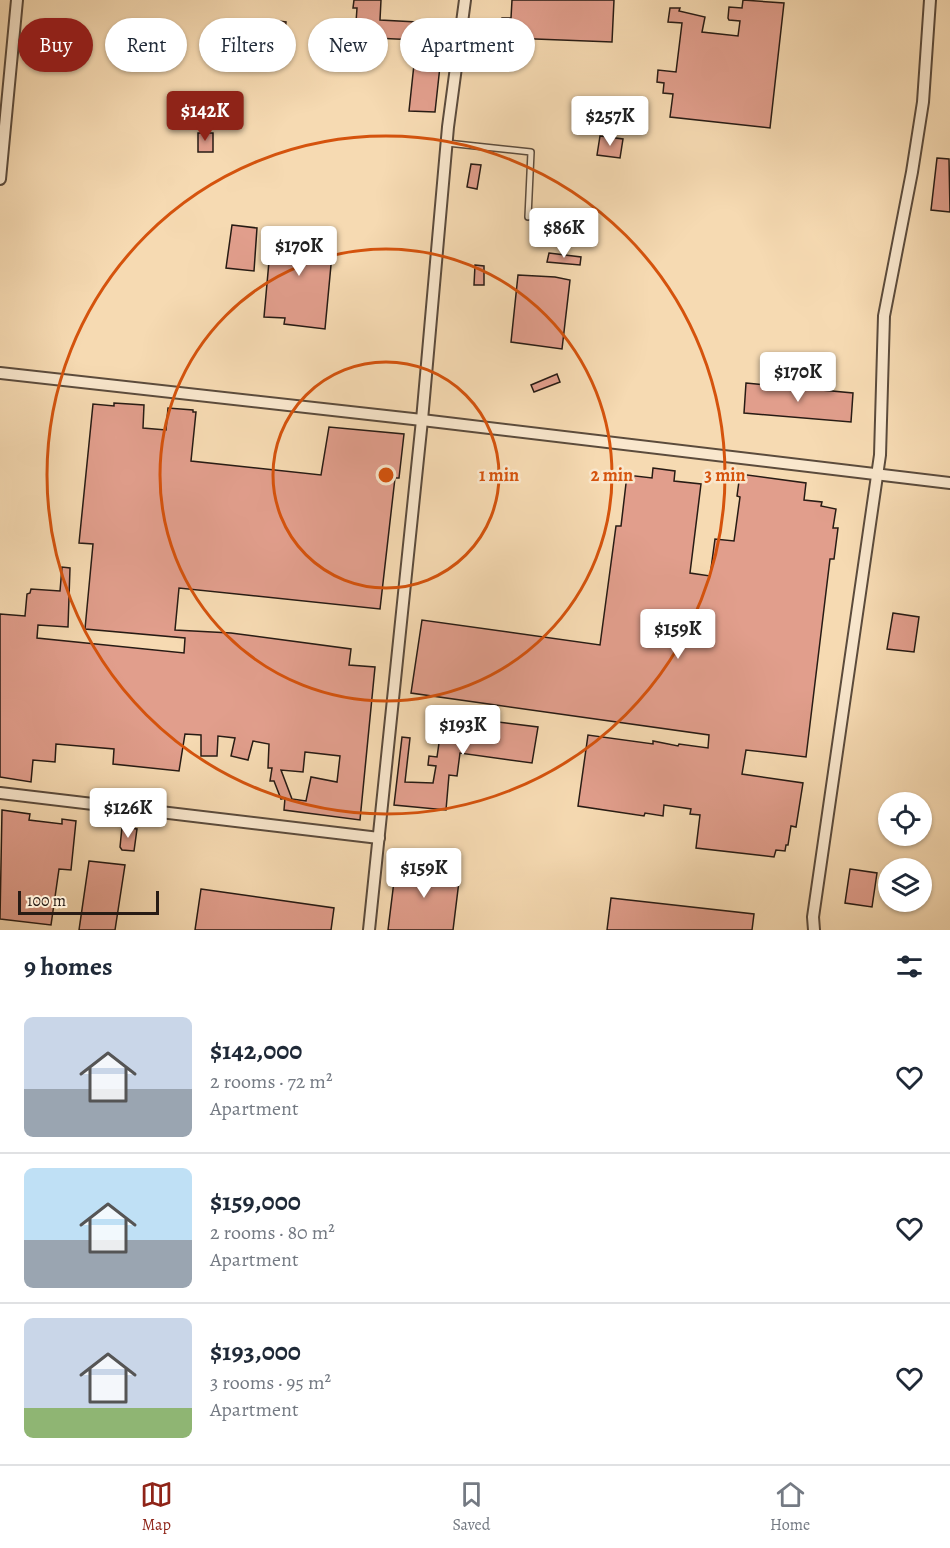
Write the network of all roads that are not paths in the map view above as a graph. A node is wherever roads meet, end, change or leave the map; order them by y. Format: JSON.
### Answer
{"nodes":[{"id":1,"x":17,"y":0,"type":"edge"},
{"id":2,"x":465,"y":0,"type":"edge"},
{"id":3,"x":930,"y":0,"type":"edge"},
{"id":4,"x":447,"y":143,"type":"junction"},
{"id":5,"x":0,"y":179,"type":"edge"},
{"id":6,"x":528,"y":217,"type":"dead end"},
{"id":7,"x":0,"y":373,"type":"edge"},
{"id":8,"x":422,"y":420,"type":"junction"},
{"id":9,"x":876,"y":475,"type":"junction"},
{"id":10,"x":950,"y":483,"type":"edge"},
{"id":11,"x":0,"y":793,"type":"edge"},
{"id":12,"x":379,"y":838,"type":"junction"},
{"id":13,"x":369,"y":930,"type":"edge"},
{"id":14,"x":814,"y":930,"type":"edge"}],
"edges":[{"from":1,"to":5,"type":"street"},
{"from":2,"to":4,"type":"street"},
{"from":3,"to":9,"type":"street"},
{"from":4,"to":6,"type":"lane"},
{"from":4,"to":8,"type":"street"},
{"from":7,"to":8,"type":"street"},
{"from":8,"to":9,"type":"street"},
{"from":8,"to":12,"type":"street"},
{"from":9,"to":10,"type":"street"},
{"from":9,"to":14,"type":"street"},
{"from":11,"to":12,"type":"street"},
{"from":12,"to":13,"type":"street"}]}
